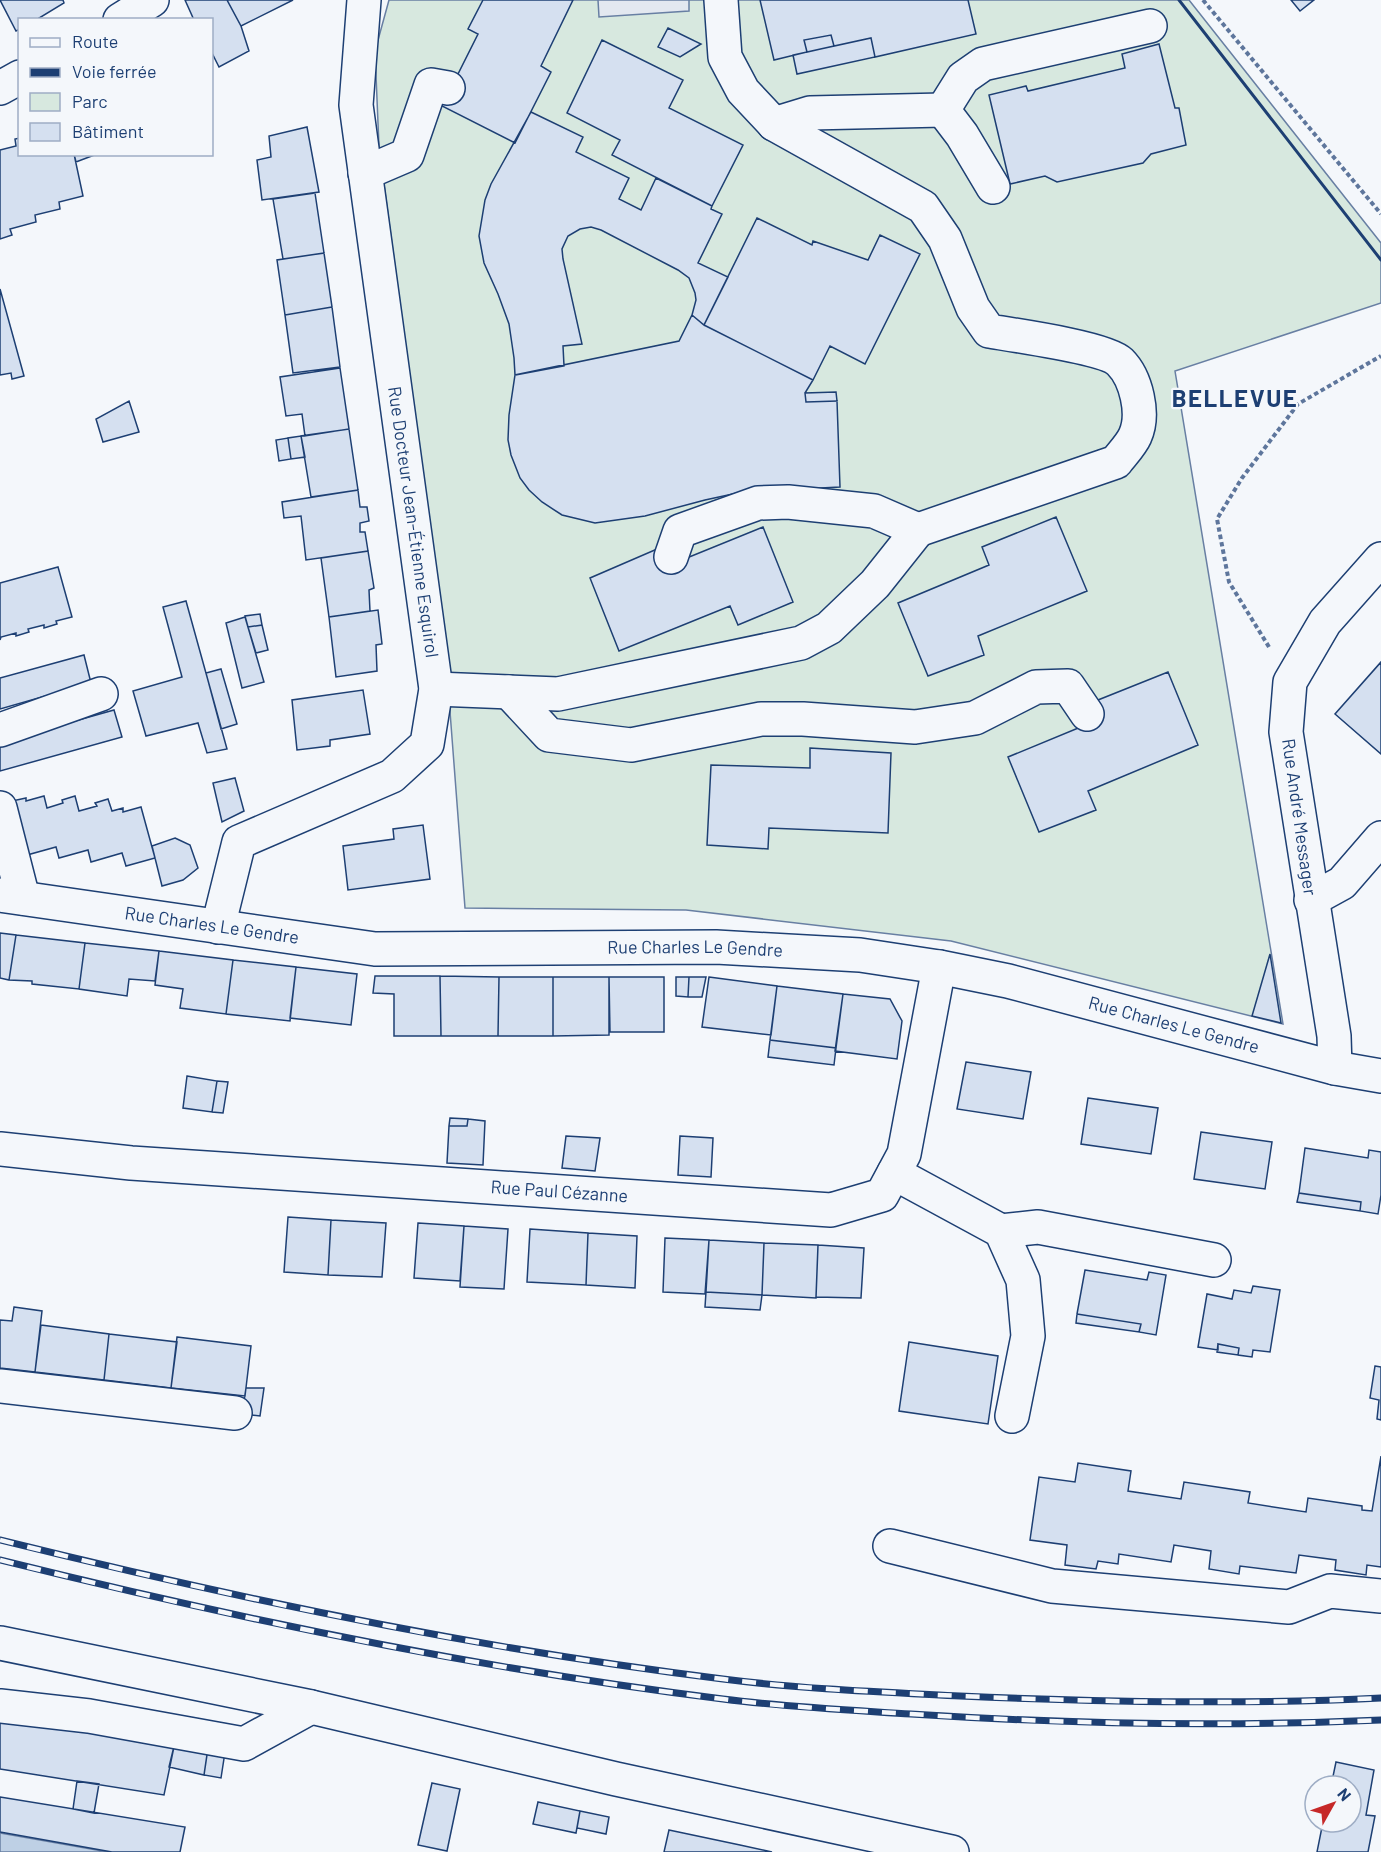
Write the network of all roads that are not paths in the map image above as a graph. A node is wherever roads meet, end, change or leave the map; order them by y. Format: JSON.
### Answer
{"nodes":[{"id":1,"x":152,"y":0,"type":"edge"},
{"id":2,"x":364,"y":0,"type":"edge"},
{"id":3,"x":721,"y":0,"type":"edge"},
{"id":4,"x":123,"y":18,"type":"edge"},
{"id":5,"x":1150,"y":26,"type":"dead end"},
{"id":6,"x":18,"y":78,"type":"edge"},
{"id":7,"x":0,"y":88,"type":"edge"},
{"id":8,"x":448,"y":88,"type":"dead end"},
{"id":9,"x":943,"y":110,"type":"junction"},
{"id":10,"x":774,"y":124,"type":"junction"},
{"id":11,"x":365,"y":173,"type":"junction"},
{"id":12,"x":993,"y":187,"type":"dead end"},
{"id":13,"x":918,"y":530,"type":"junction"},
{"id":14,"x":671,"y":557,"type":"dead end"},
{"id":15,"x":1381,"y":559,"type":"edge"},
{"id":16,"x":436,"y":689,"type":"junction"},
{"id":17,"x":509,"y":692,"type":"junction"},
{"id":18,"x":100,"y":694,"type":"dead end"},
{"id":19,"x":1087,"y":714,"type":"dead end"},
{"id":20,"x":0,"y":730,"type":"edge"},
{"id":21,"x":0,"y":808,"type":"edge"},
{"id":22,"x":1381,"y":838,"type":"edge"},
{"id":23,"x":11,"y":896,"type":"edge"},
{"id":24,"x":1311,"y":900,"type":"junction"},
{"id":25,"x":218,"y":927,"type":"junction"},
{"id":26,"x":939,"y":967,"type":"junction"},
{"id":27,"x":1335,"y":1068,"type":"junction"},
{"id":28,"x":1381,"y":1077,"type":"edge"},
{"id":29,"x":0,"y":1149,"type":"edge"},
{"id":30,"x":894,"y":1173,"type":"junction"},
{"id":31,"x":1000,"y":1231,"type":"junction"},
{"id":32,"x":1214,"y":1260,"type":"dead end"},
{"id":33,"x":0,"y":1386,"type":"edge"},
{"id":34,"x":235,"y":1413,"type":"dead end"},
{"id":35,"x":1012,"y":1416,"type":"dead end"},
{"id":36,"x":890,"y":1546,"type":"dead end"},
{"id":37,"x":1381,"y":1596,"type":"edge"},
{"id":38,"x":0,"y":1643,"type":"edge"},
{"id":39,"x":0,"y":1706,"type":"edge"},
{"id":40,"x":311,"y":1707,"type":"junction"},
{"id":41,"x":952,"y":1852,"type":"edge"}],
"edges":[{"from":1,"to":4,"type":"street"},
{"from":2,"to":11,"type":"street","name":"Rue Docteur Jean-Étienne Esquirol"},
{"from":3,"to":10,"type":"street"},
{"from":5,"to":9,"type":"street"},
{"from":6,"to":7,"type":"street"},
{"from":8,"to":11,"type":"street"},
{"from":9,"to":10,"type":"street"},
{"from":9,"to":12,"type":"street"},
{"from":10,"to":13,"type":"street"},
{"from":11,"to":16,"type":"street","name":"Rue Docteur Jean-Étienne Esquirol"},
{"from":13,"to":14,"type":"street"},
{"from":13,"to":17,"type":"street"},
{"from":15,"to":24,"type":"street","name":"Rue André Messager"},
{"from":16,"to":17,"type":"street"},
{"from":16,"to":25,"type":"street","name":"Rue Docteur Jean-Étienne Esquirol"},
{"from":17,"to":19,"type":"street"},
{"from":18,"to":20,"type":"street"},
{"from":21,"to":23,"type":"street"},
{"from":22,"to":24,"type":"street"},
{"from":23,"to":25,"type":"street","name":"Rue Charles Le Gendre"},
{"from":24,"to":27,"type":"street","name":"Rue André Messager"},
{"from":25,"to":26,"type":"street","name":"Rue Charles Le Gendre"},
{"from":26,"to":27,"type":"street","name":"Rue Charles Le Gendre"},
{"from":26,"to":30,"type":"street","name":"Rue Paul Cézanne"},
{"from":27,"to":28,"type":"street","name":"Rue Charles Le Gendre"},
{"from":29,"to":30,"type":"street","name":"Rue Paul Cézanne"},
{"from":30,"to":31,"type":"street"},
{"from":31,"to":32,"type":"street"},
{"from":31,"to":35,"type":"street"},
{"from":33,"to":34,"type":"street"},
{"from":36,"to":37,"type":"street"},
{"from":38,"to":40,"type":"street"},
{"from":39,"to":40,"type":"street"},
{"from":40,"to":41,"type":"street"}]}
